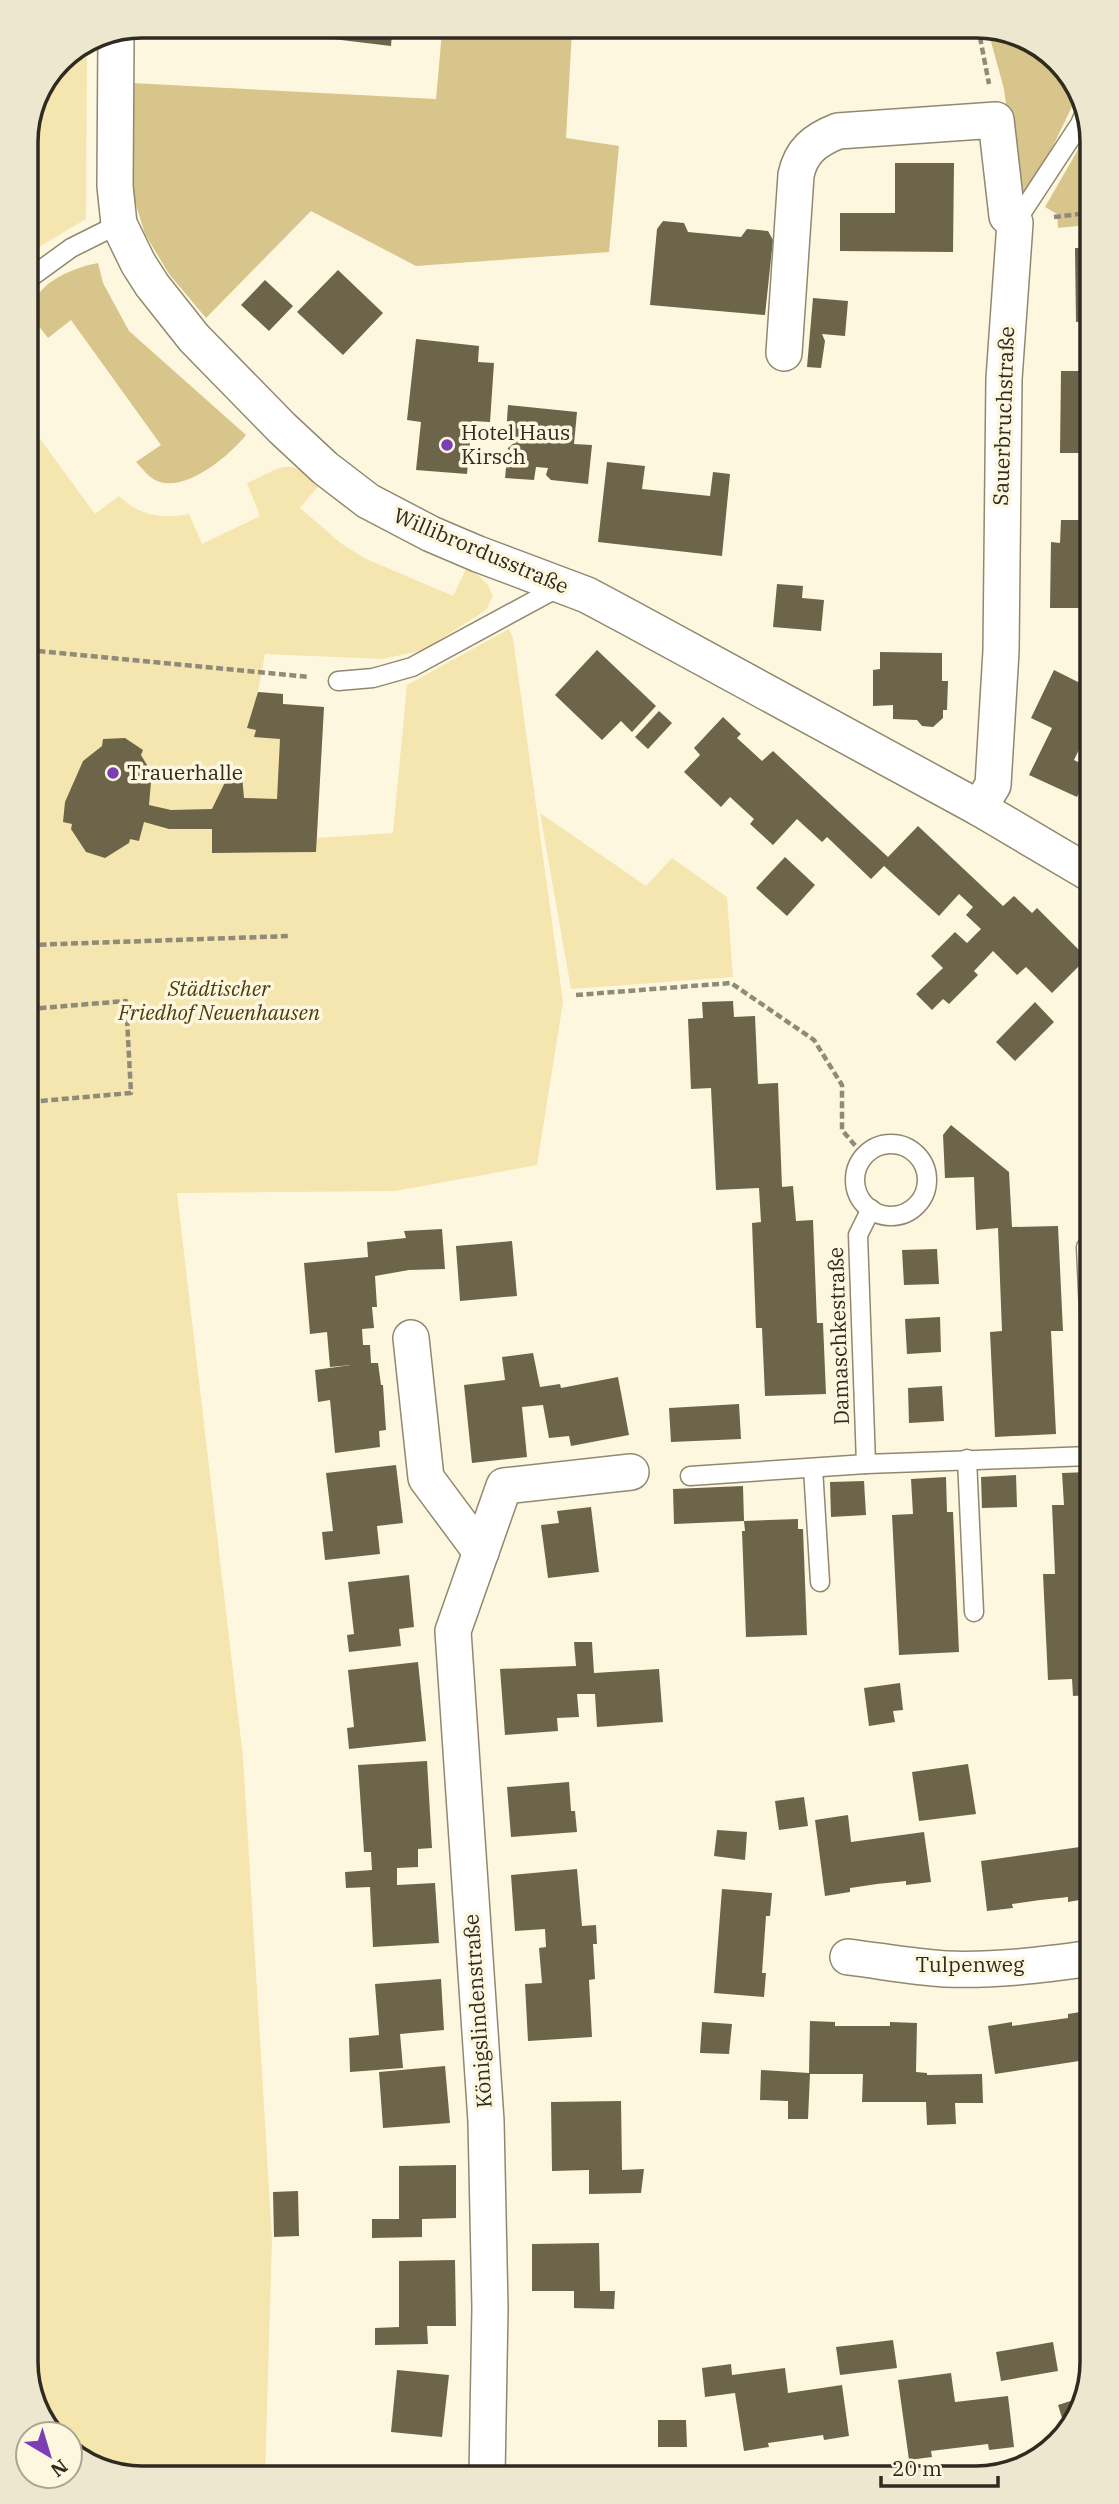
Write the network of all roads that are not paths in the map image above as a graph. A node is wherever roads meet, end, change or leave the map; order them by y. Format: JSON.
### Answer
{"nodes":[{"id":1,"x":116,"y":42,"type":"edge"},
{"id":2,"x":1079,"y":126,"type":"edge"},
{"id":3,"x":1015,"y":223,"type":"junction"},
{"id":4,"x":119,"y":224,"type":"junction"},
{"id":5,"x":39,"y":271,"type":"edge"},
{"id":6,"x":784,"y":353,"type":"dead end"},
{"id":7,"x":563,"y":585,"type":"junction"},
{"id":8,"x":338,"y":681,"type":"road end"},
{"id":9,"x":979,"y":808,"type":"junction"},
{"id":10,"x":1081,"y":869,"type":"edge"},
{"id":11,"x":871,"y":1209,"type":"junction"},
{"id":12,"x":411,"y":1338,"type":"dead end"},
{"id":13,"x":1081,"y":1456,"type":"edge"},
{"id":14,"x":967,"y":1459,"type":"junction"},
{"id":15,"x":866,"y":1464,"type":"junction"},
{"id":16,"x":813,"y":1468,"type":"junction"},
{"id":17,"x":631,"y":1472,"type":"dead end"},
{"id":18,"x":690,"y":1476,"type":"dead end"},
{"id":19,"x":481,"y":1552,"type":"junction"},
{"id":20,"x":820,"y":1582,"type":"dead end"},
{"id":21,"x":974,"y":1612,"type":"dead end"},
{"id":22,"x":848,"y":1956,"type":"dead end"},
{"id":23,"x":1081,"y":1959,"type":"edge"},
{"id":24,"x":487,"y":2465,"type":"edge"}],
"edges":[{"from":1,"to":4,"type":"street","name":"Willibrordusstraße"},
{"from":2,"to":3,"type":"lane"},
{"from":3,"to":6,"type":"street","name":"Sauerbruchstraße"},
{"from":3,"to":9,"type":"street","name":"Sauerbruchstraße"},
{"from":4,"to":5,"type":"lane"},
{"from":4,"to":7,"type":"street","name":"Willibrordusstraße"},
{"from":7,"to":8,"type":"lane"},
{"from":7,"to":9,"type":"street","name":"Willibrordusstraße"},
{"from":9,"to":10,"type":"street","name":"Willibrordusstraße"},
{"from":11,"to":11,"type":"lane"},
{"from":11,"to":15,"type":"lane","name":"Damaschkestraße"},
{"from":12,"to":19,"type":"street"},
{"from":13,"to":14,"type":"lane"},
{"from":14,"to":15,"type":"lane"},
{"from":14,"to":21,"type":"lane"},
{"from":15,"to":16,"type":"lane"},
{"from":16,"to":18,"type":"lane"},
{"from":16,"to":20,"type":"lane"},
{"from":17,"to":19,"type":"street","name":"Königslindenstraße"},
{"from":19,"to":24,"type":"street","name":"Königslindenstraße"},
{"from":22,"to":23,"type":"street","name":"Tulpenweg"}]}
